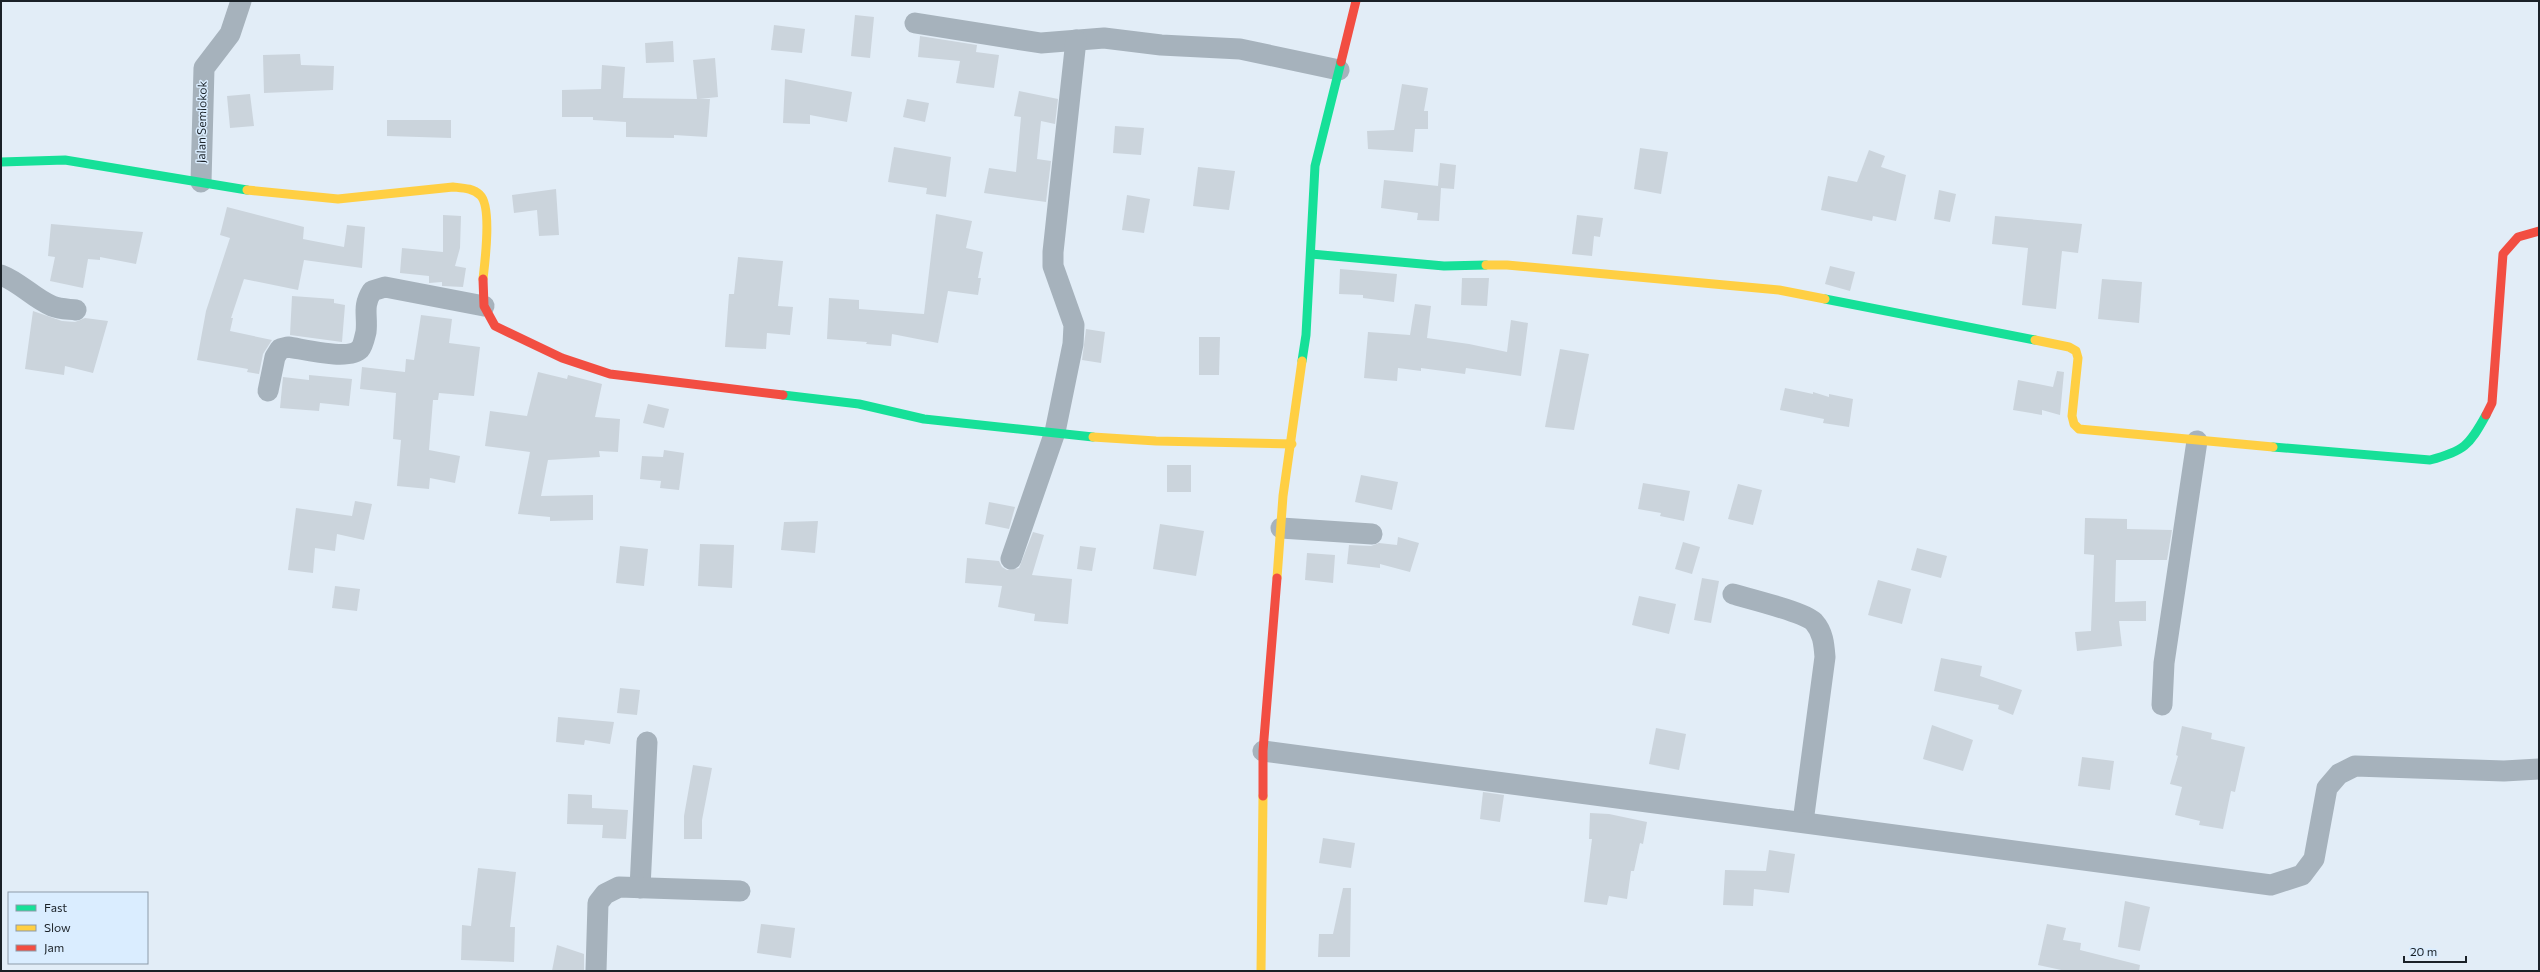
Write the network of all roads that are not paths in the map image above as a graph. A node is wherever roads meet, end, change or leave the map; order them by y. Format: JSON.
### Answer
{"nodes":[{"id":1,"x":241,"y":1,"type":"edge"},
{"id":2,"x":1356,"y":1,"type":"edge"},
{"id":3,"x":915,"y":23,"type":"dead end"},
{"id":4,"x":1076,"y":40,"type":"junction"},
{"id":5,"x":1338,"y":70,"type":"junction"},
{"id":6,"x":1,"y":162,"type":"edge"},
{"id":7,"x":201,"y":182,"type":"junction"},
{"id":8,"x":2539,"y":231,"type":"edge"},
{"id":9,"x":1310,"y":254,"type":"junction"},
{"id":10,"x":1,"y":275,"type":"edge"},
{"id":11,"x":484,"y":306,"type":"junction"},
{"id":12,"x":76,"y":310,"type":"dead end"},
{"id":13,"x":268,"y":390,"type":"dead end"},
{"id":14,"x":1055,"y":432,"type":"junction"},
{"id":15,"x":2197,"y":441,"type":"junction"},
{"id":16,"x":1292,"y":444,"type":"junction"},
{"id":17,"x":1281,"y":528,"type":"junction"},
{"id":18,"x":1372,"y":534,"type":"dead end"},
{"id":19,"x":1011,"y":559,"type":"dead end"},
{"id":20,"x":1733,"y":594,"type":"dead end"},
{"id":21,"x":2162,"y":705,"type":"dead end"},
{"id":22,"x":647,"y":742,"type":"dead end"},
{"id":23,"x":1263,"y":751,"type":"junction"},
{"id":24,"x":2539,"y":769,"type":"edge"},
{"id":25,"x":1803,"y":822,"type":"junction"},
{"id":26,"x":640,"y":888,"type":"junction"},
{"id":27,"x":740,"y":891,"type":"dead end"},
{"id":28,"x":596,"y":971,"type":"edge"},
{"id":29,"x":1261,"y":971,"type":"edge"}],
"edges":[{"from":1,"to":7,"type":"street","name":"Jalan Semlokok"},
{"from":2,"to":5,"type":"street"},
{"from":3,"to":4,"type":"street"},
{"from":4,"to":5,"type":"street"},
{"from":4,"to":14,"type":"street"},
{"from":5,"to":9,"type":"street"},
{"from":6,"to":7,"type":"street"},
{"from":7,"to":11,"type":"street"},
{"from":8,"to":15,"type":"street"},
{"from":9,"to":15,"type":"street"},
{"from":9,"to":16,"type":"street"},
{"from":10,"to":12,"type":"street"},
{"from":11,"to":13,"type":"street"},
{"from":11,"to":14,"type":"street"},
{"from":14,"to":16,"type":"street"},
{"from":14,"to":19,"type":"street"},
{"from":15,"to":21,"type":"street"},
{"from":16,"to":17,"type":"street"},
{"from":17,"to":18,"type":"street"},
{"from":17,"to":23,"type":"street"},
{"from":20,"to":25,"type":"street"},
{"from":22,"to":26,"type":"street"},
{"from":23,"to":25,"type":"street"},
{"from":23,"to":29,"type":"street"},
{"from":24,"to":25,"type":"street"},
{"from":26,"to":27,"type":"street"},
{"from":26,"to":28,"type":"street"}]}
